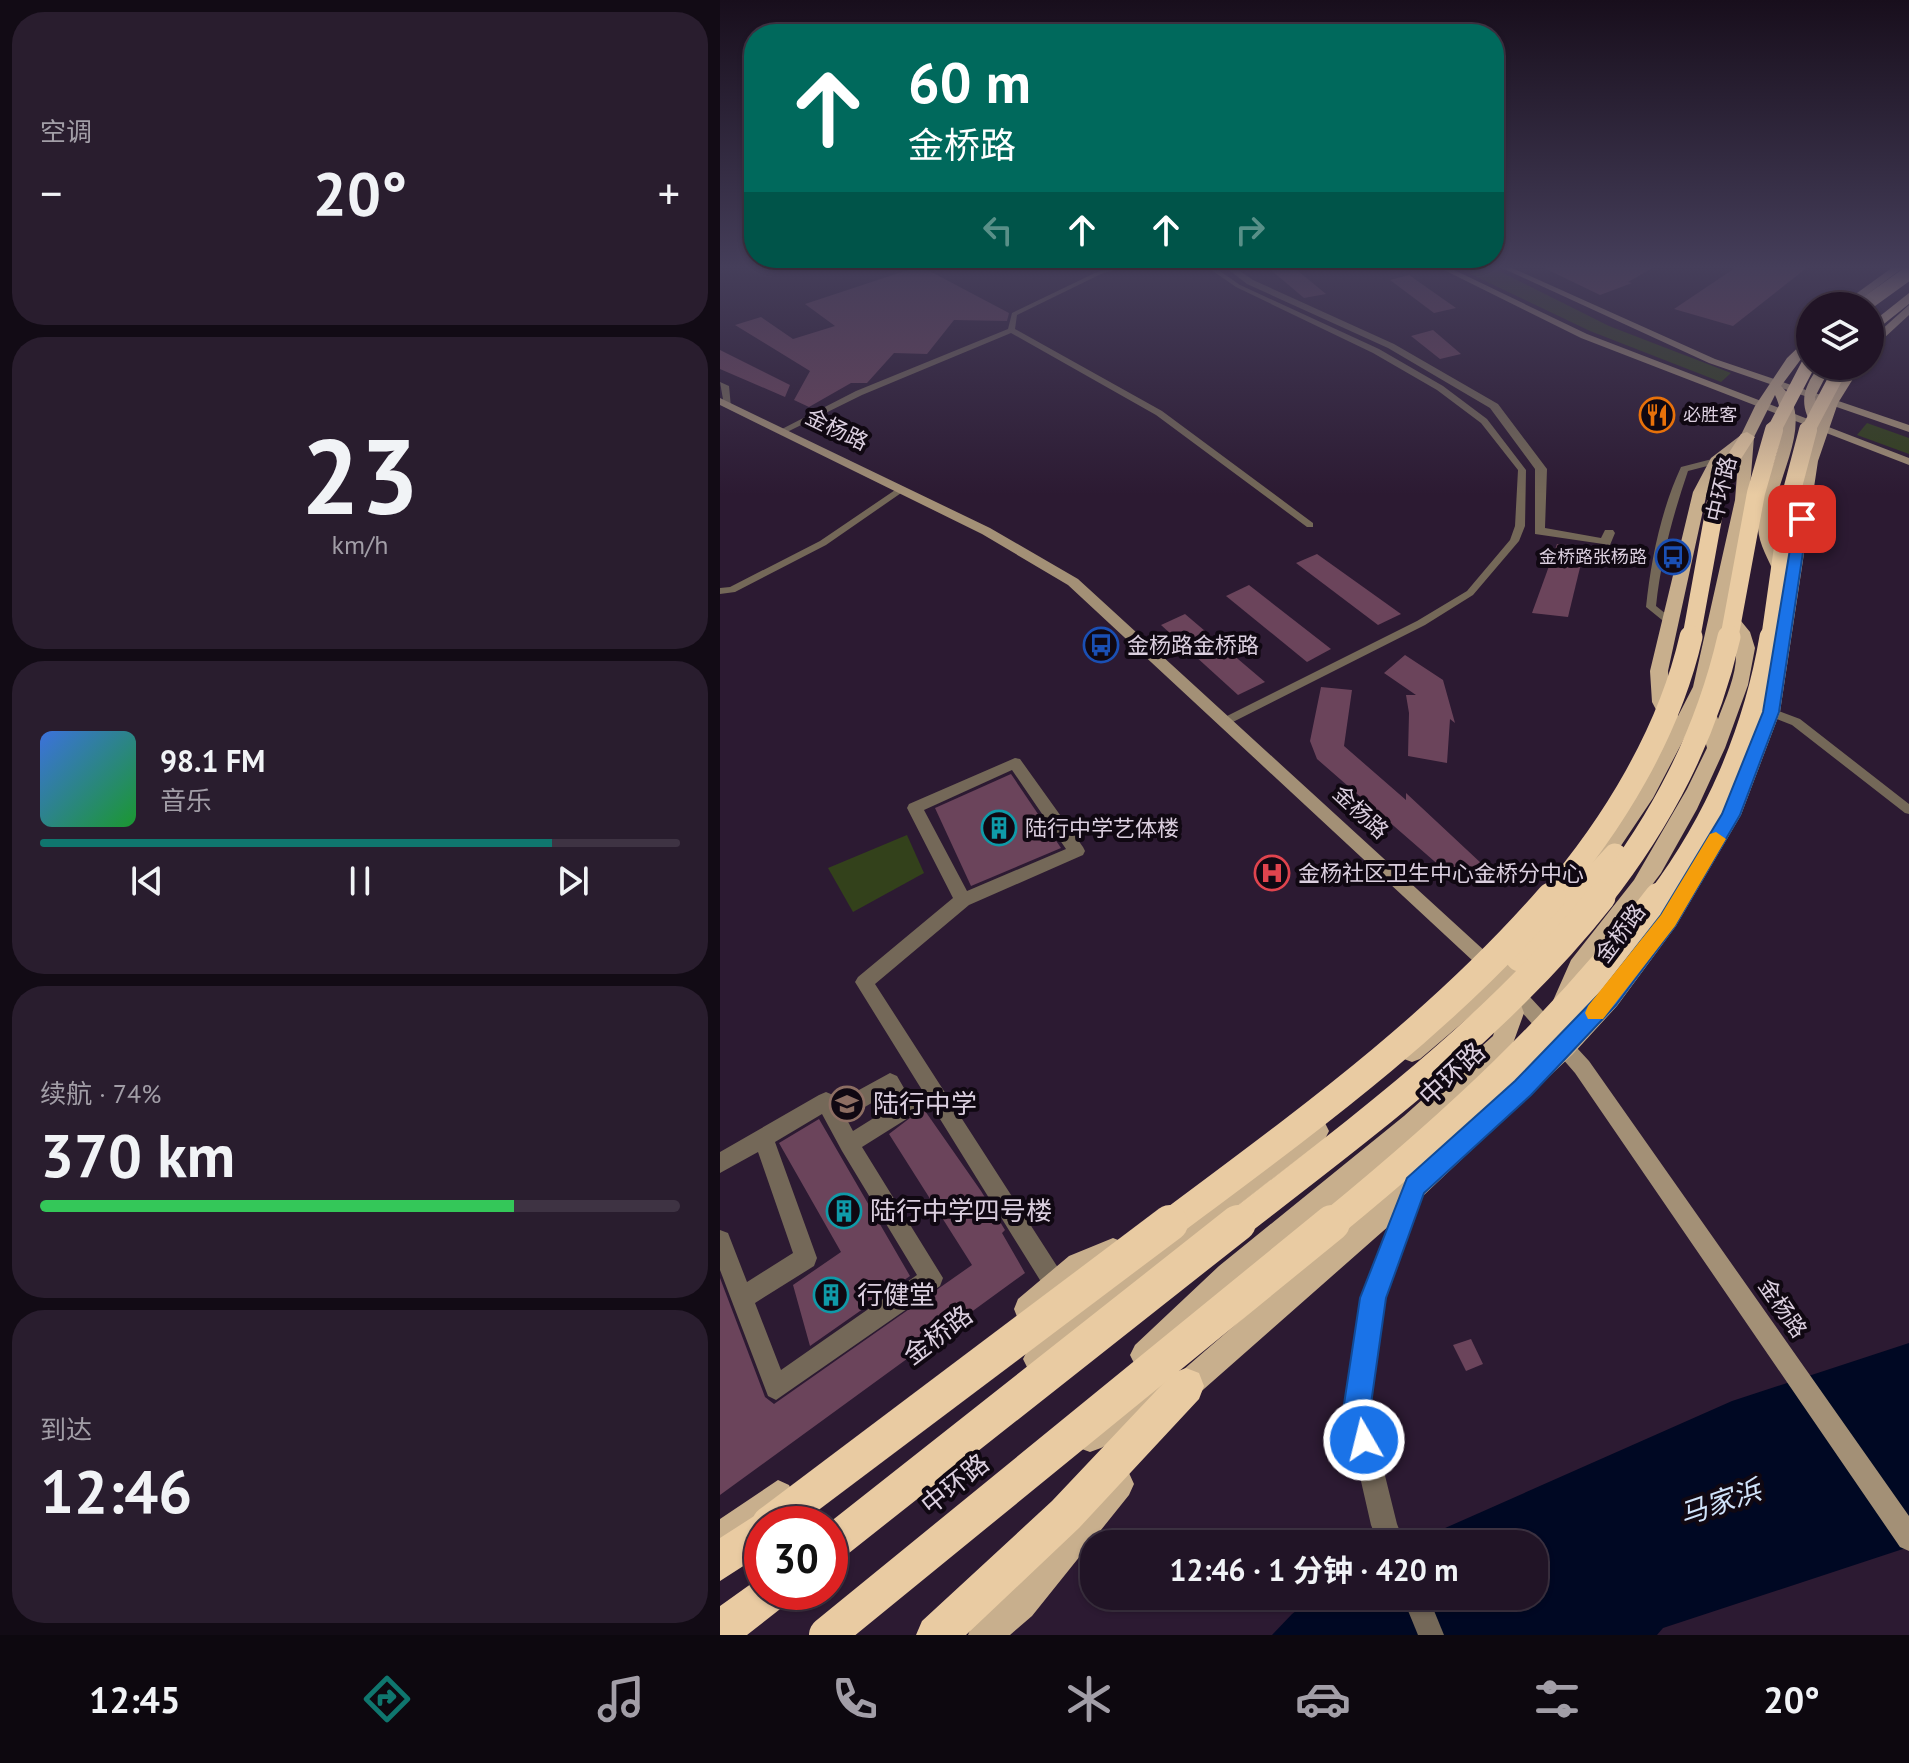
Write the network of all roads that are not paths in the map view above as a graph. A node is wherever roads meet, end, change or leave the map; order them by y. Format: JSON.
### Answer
{"nodes":[{"id":1,"x":979,"y":343,"type":"edge"},
{"id":2,"x":1035,"y":343,"type":"edge"},
{"id":3,"x":1360,"y":343,"type":"edge"},
{"id":4,"x":1385,"y":343,"type":"edge"},
{"id":5,"x":1603,"y":343,"type":"edge"},
{"id":6,"x":1675,"y":343,"type":"edge"},
{"id":7,"x":1796,"y":359,"type":"edge"},
{"id":8,"x":1798,"y":380,"type":"edge"},
{"id":9,"x":1816,"y":380,"type":"edge"},
{"id":10,"x":1833,"y":380,"type":"edge"},
{"id":11,"x":1846,"y":380,"type":"edge"},
{"id":12,"x":720,"y":384,"type":"edge"},
{"id":13,"x":1777,"y":384,"type":"junction"},
{"id":14,"x":1807,"y":395,"type":"junction"},
{"id":15,"x":724,"y":403,"type":"edge"},
{"id":16,"x":1831,"y":403,"type":"junction"},
{"id":17,"x":1762,"y":406,"type":"junction"},
{"id":18,"x":1791,"y":417,"type":"junction"},
{"id":19,"x":1820,"y":429,"type":"junction"},
{"id":20,"x":1909,"y":429,"type":"edge"},
{"id":21,"x":782,"y":431,"type":"junction"},
{"id":22,"x":1747,"y":437,"type":"junction"},
{"id":23,"x":1716,"y":461,"type":"junction"},
{"id":24,"x":1909,"y":462,"type":"edge"},
{"id":25,"x":901,"y":489,"type":"junction"},
{"id":26,"x":1310,"y":525,"type":"dead end"},
{"id":27,"x":1609,"y":533,"type":"dead end"},
{"id":28,"x":720,"y":591,"type":"edge"},
{"id":29,"x":1791,"y":593,"type":"junction"},
{"id":30,"x":1721,"y":604,"type":"junction"},
{"id":31,"x":1671,"y":622,"type":"junction"},
{"id":32,"x":1702,"y":687,"type":"junction"},
{"id":33,"x":1771,"y":712,"type":"junction"},
{"id":34,"x":1225,"y":722,"type":"junction"},
{"id":35,"x":1695,"y":745,"type":"junction"},
{"id":36,"x":1909,"y":810,"type":"edge"},
{"id":37,"x":963,"y":900,"type":"junction"},
{"id":38,"x":1501,"y":976,"type":"junction"},
{"id":39,"x":1565,"y":1047,"type":"junction"},
{"id":40,"x":1433,"y":1106,"type":"junction"},
{"id":41,"x":833,"y":1115,"type":"junction"},
{"id":42,"x":1305,"y":1123,"type":"junction"},
{"id":43,"x":763,"y":1138,"type":"junction"},
{"id":44,"x":849,"y":1144,"type":"junction"},
{"id":45,"x":720,"y":1163,"type":"edge"},
{"id":46,"x":1415,"y":1186,"type":"junction"},
{"id":47,"x":1210,"y":1211,"type":"junction"},
{"id":48,"x":720,"y":1241,"type":"edge"},
{"id":49,"x":1056,"y":1285,"type":"junction"},
{"id":50,"x":742,"y":1298,"type":"junction"},
{"id":51,"x":1186,"y":1386,"type":"junction"},
{"id":52,"x":1008,"y":1489,"type":"junction"},
{"id":53,"x":794,"y":1506,"type":"edge"},
{"id":54,"x":848,"y":1514,"type":"edge"},
{"id":55,"x":1387,"y":1530,"type":"edge"},
{"id":56,"x":848,"y":1531,"type":"edge"},
{"id":57,"x":744,"y":1534,"type":"edge"},
{"id":58,"x":1909,"y":1538,"type":"edge"},
{"id":59,"x":721,"y":1540,"type":"edge"},
{"id":60,"x":744,"y":1596,"type":"edge"},
{"id":61,"x":747,"y":1610,"type":"edge"},
{"id":62,"x":1421,"y":1610,"type":"edge"},
{"id":63,"x":720,"y":1615,"type":"edge"},
{"id":64,"x":720,"y":1631,"type":"edge"},
{"id":65,"x":828,"y":1635,"type":"edge"},
{"id":66,"x":936,"y":1635,"type":"edge"},
{"id":67,"x":985,"y":1635,"type":"edge"},
{"id":68,"x":1431,"y":1635,"type":"edge"}],
"edges":[{"from":1,"to":21,"type":"lane"},
{"from":2,"to":26,"type":"lane"},
{"from":3,"to":34,"type":"lane"},
{"from":4,"to":27,"type":"street"},
{"from":5,"to":17,"type":"street"},
{"from":6,"to":13,"type":"street"},
{"from":7,"to":13,"type":"main road","name":"金桥路"},
{"from":8,"to":35,"type":"highway","name":"中环路","bridge":true},
{"from":9,"to":14,"type":"main road"},
{"from":10,"to":65,"type":"highway","name":"中环路","bridge":true},
{"from":11,"to":16,"type":"main road","name":"金桥路"},
{"from":12,"to":15,"type":"lane"},
{"from":13,"to":14,"type":"street"},
{"from":13,"to":17,"type":"main road","name":"金桥路"},
{"from":13,"to":18,"type":"main road"},
{"from":14,"to":16,"type":"street"},
{"from":14,"to":19,"type":"main road"},
{"from":15,"to":21,"type":"street","name":"金杨路"},
{"from":16,"to":19,"type":"main road","name":"金桥路"},
{"from":16,"to":20,"type":"street"},
{"from":17,"to":18,"type":"street"},
{"from":17,"to":22,"type":"main road","name":"金桥路"},
{"from":18,"to":19,"type":"street"},
{"from":18,"to":29,"type":"main road"},
{"from":19,"to":24,"type":"street"},
{"from":19,"to":29,"type":"main road","name":"金桥路"},
{"from":21,"to":25,"type":"street","name":"金杨路"},
{"from":22,"to":23,"type":"main road","name":"金桥路"},
{"from":22,"to":30,"type":"main road","name":"金桥路"},
{"from":22,"to":42,"type":"highway","bridge":true},
{"from":23,"to":31,"type":"main road","name":"金桥路"},
{"from":23,"to":31,"type":"lane"},
{"from":25,"to":28,"type":"lane"},
{"from":25,"to":34,"type":"street","name":"金杨路"},
{"from":29,"to":33,"type":"main road","name":"金桥路"},
{"from":30,"to":32,"type":"main road","name":"金桥路"},
{"from":30,"to":35,"type":"main road"},
{"from":31,"to":35,"type":"main road","name":"金桥路"},
{"from":32,"to":35,"type":"main road"},
{"from":32,"to":35,"type":"main road","name":"金桥路"},
{"from":33,"to":36,"type":"lane"},
{"from":33,"to":39,"type":"main road","name":"金桥路"},
{"from":34,"to":38,"type":"street","name":"金杨路"},
{"from":35,"to":38,"type":"main road","name":"金桥路"},
{"from":35,"to":39,"type":"main road"},
{"from":35,"to":42,"type":"highway","bridge":true},
{"from":35,"to":56,"type":"highway","name":"中环路","bridge":true},
{"from":37,"to":37,"type":"street"},
{"from":37,"to":49,"type":"street"},
{"from":38,"to":39,"type":"street","name":"金杨路"},
{"from":38,"to":40,"type":"main road"},
{"from":38,"to":47,"type":"main road","name":"金桥路"},
{"from":39,"to":46,"type":"main road","name":"金桥路"},
{"from":39,"to":58,"type":"street","name":"金杨路"},
{"from":40,"to":46,"type":"street"},
{"from":40,"to":52,"type":"main road"},
{"from":41,"to":43,"type":"street"},
{"from":41,"to":44,"type":"street"},
{"from":41,"to":44,"type":"street"},
{"from":42,"to":53,"type":"highway","bridge":true},
{"from":43,"to":45,"type":"street"},
{"from":43,"to":50,"type":"street"},
{"from":44,"to":50,"type":"street"},
{"from":46,"to":51,"type":"main road","name":"金桥路"},
{"from":46,"to":55,"type":"street"},
{"from":47,"to":49,"type":"main road","name":"金桥路"},
{"from":47,"to":54,"type":"main road","name":"金桥路"},
{"from":48,"to":50,"type":"street"},
{"from":49,"to":59,"type":"main road","name":"金桥路"},
{"from":51,"to":52,"type":"main road","name":"金桥路"},
{"from":51,"to":66,"type":"highway"},
{"from":51,"to":67,"type":"main road","name":"金桥路"},
{"from":52,"to":65,"type":"main road","name":"金桥路"},
{"from":57,"to":59,"type":"highway"},
{"from":60,"to":63,"type":"main road"},
{"from":61,"to":64,"type":"highway"},
{"from":62,"to":68,"type":"street"}]}
